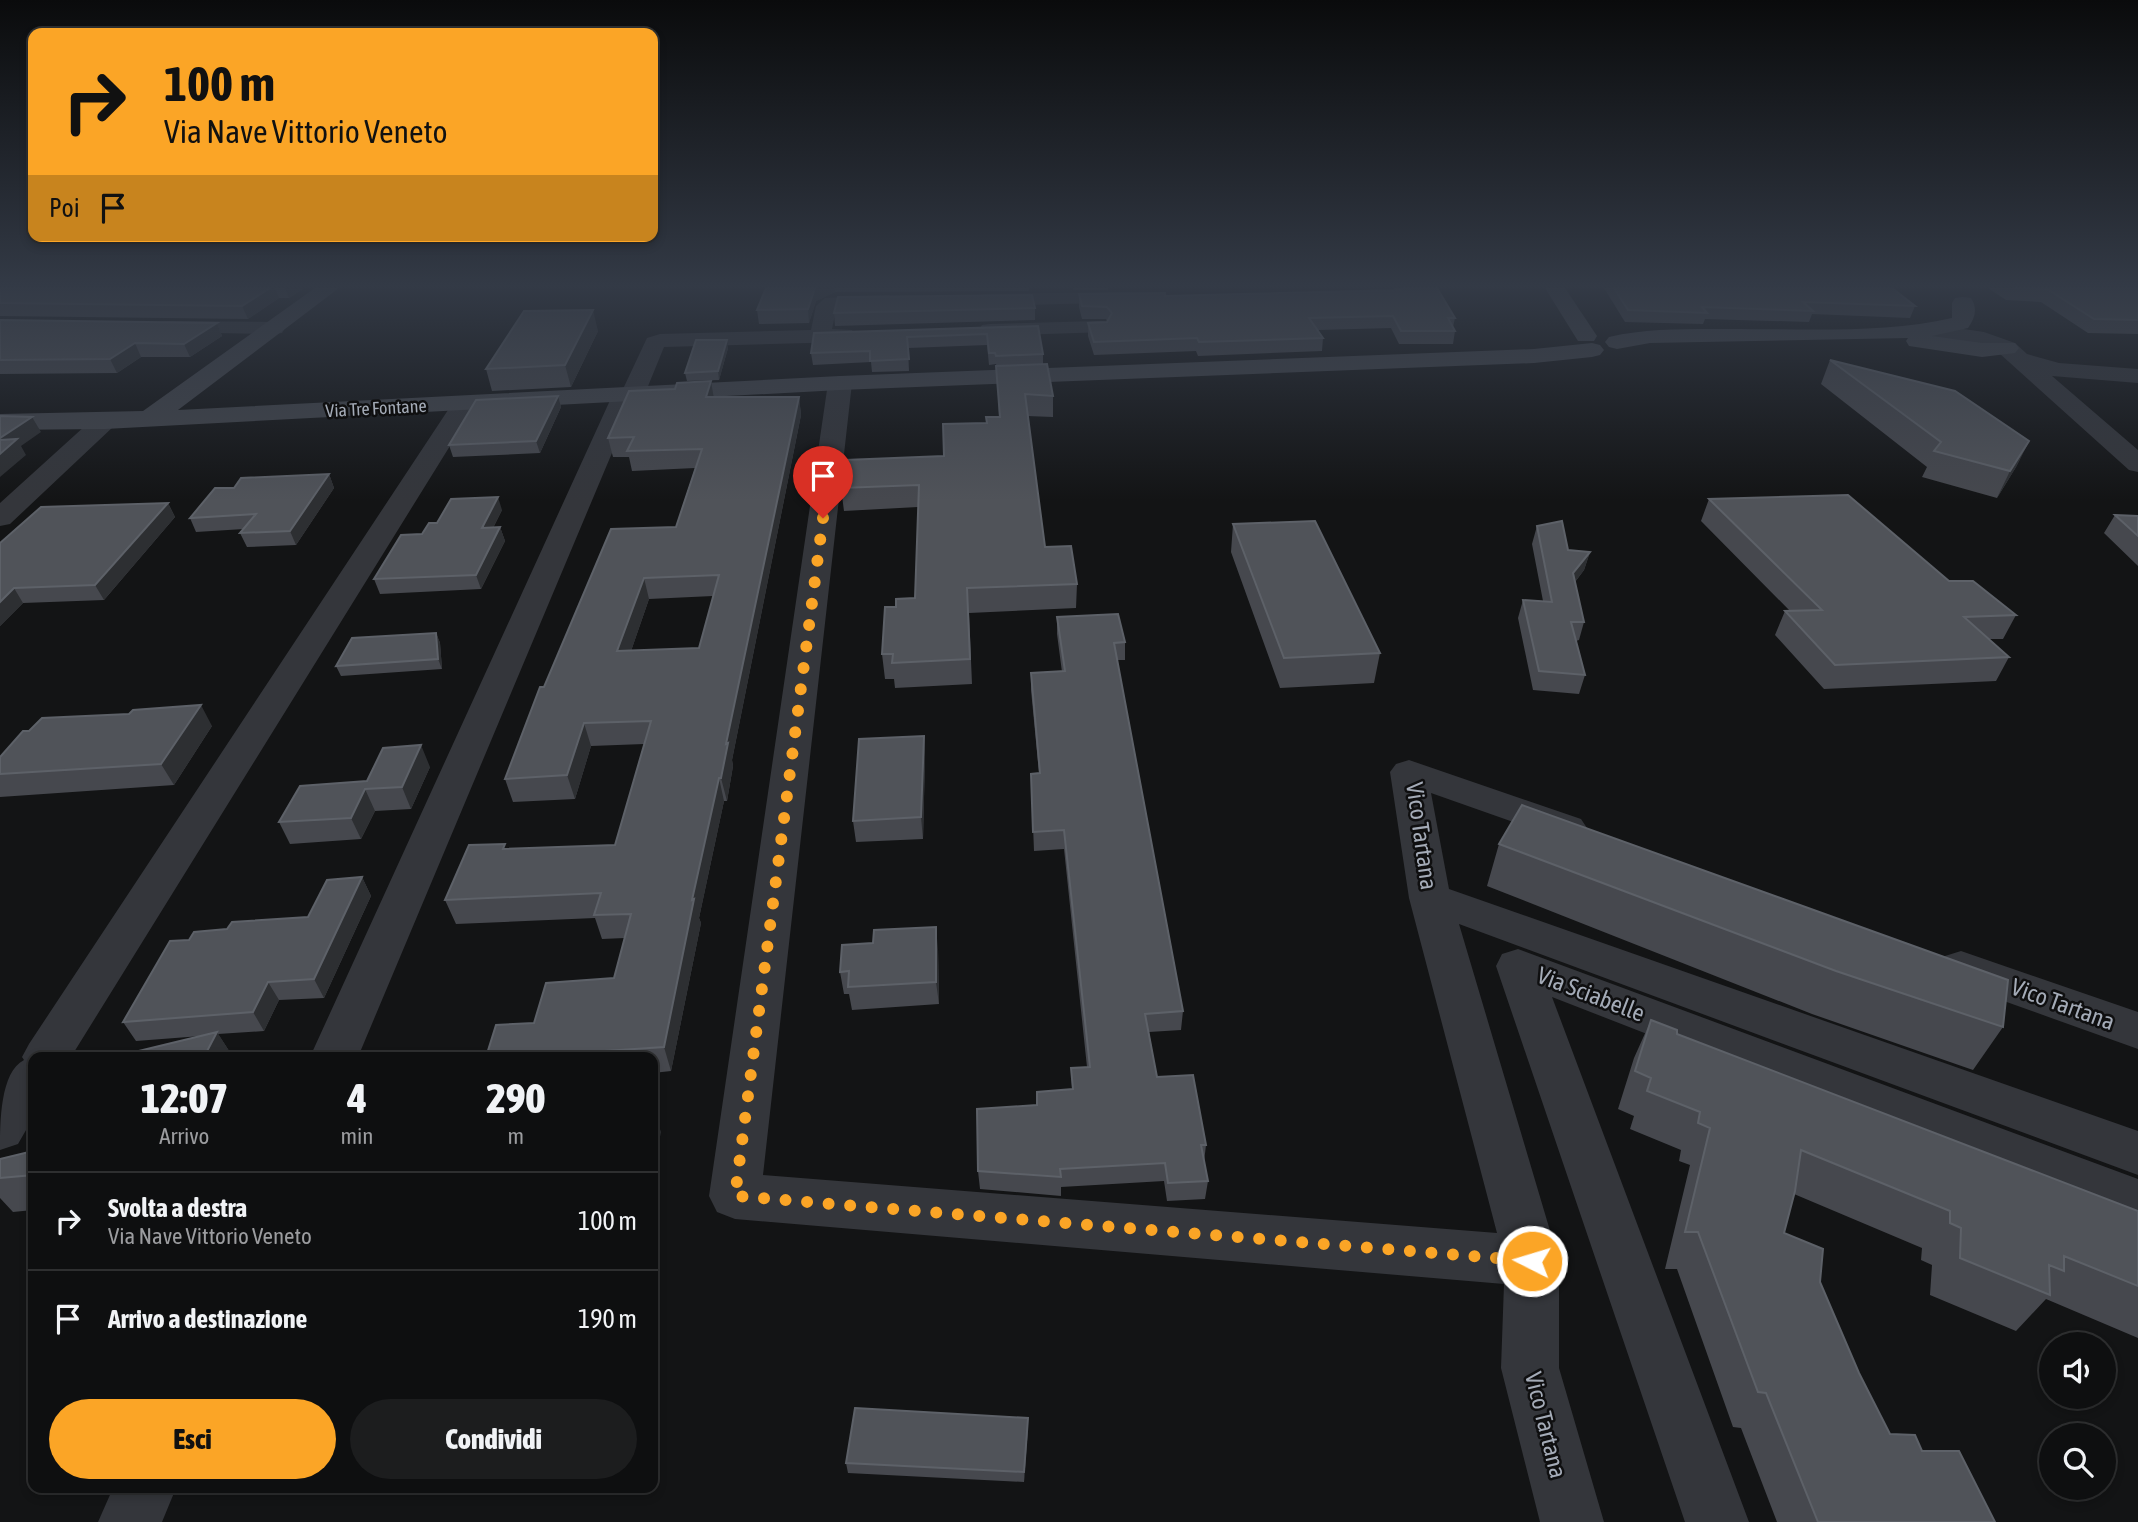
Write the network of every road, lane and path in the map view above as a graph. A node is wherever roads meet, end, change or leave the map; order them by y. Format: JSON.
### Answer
{"nodes":[{"id":1,"x":231,"y":359,"type":"edge"},
{"id":2,"x":647,"y":359,"type":"edge"},
{"id":3,"x":1456,"y":359,"type":"edge"},
{"id":4,"x":1993,"y":359,"type":"edge"},
{"id":5,"x":2019,"y":359,"type":"edge"},
{"id":6,"x":2028,"y":359,"type":"edge"},
{"id":7,"x":2138,"y":376,"type":"edge"},
{"id":8,"x":2043,"y":381,"type":"junction"},
{"id":9,"x":840,"y":383,"type":"junction"},
{"id":10,"x":628,"y":396,"type":"junction"},
{"id":11,"x":464,"y":404,"type":"junction"},
{"id":12,"x":149,"y":419,"type":"junction"},
{"id":13,"x":105,"y":421,"type":"junction"},
{"id":14,"x":0,"y":422,"type":"edge"},
{"id":15,"x":2138,"y":464,"type":"edge"},
{"id":16,"x":0,"y":518,"type":"edge"},
{"id":17,"x":1605,"y":841,"type":"edge"},
{"id":18,"x":1430,"y":898,"type":"junction"},
{"id":19,"x":1917,"y":952,"type":"edge"},
{"id":20,"x":2138,"y":1031,"type":"edge"},
{"id":21,"x":49,"y":1052,"type":"edge"},
{"id":22,"x":336,"y":1052,"type":"edge"},
{"id":23,"x":28,"y":1085,"type":"edge"},
{"id":24,"x":0,"y":1129,"type":"edge"},
{"id":25,"x":2138,"y":1153,"type":"edge"},
{"id":26,"x":2138,"y":1202,"type":"edge"},
{"id":27,"x":1532,"y":1261,"type":"junction"},
{"id":28,"x":143,"y":1493,"type":"edge"},
{"id":29,"x":130,"y":1522,"type":"edge"},
{"id":30,"x":1572,"y":1522,"type":"edge"},
{"id":31,"x":1717,"y":1522,"type":"edge"}],
"edges":[{"from":1,"to":12,"type":"street"},
{"from":2,"to":10,"type":"street"},
{"from":3,"to":9,"type":"street","name":"Via Tre Fontane"},
{"from":4,"to":8,"type":"street"},
{"from":5,"to":8,"type":"street"},
{"from":6,"to":7,"type":"street"},
{"from":8,"to":15,"type":"street"},
{"from":9,"to":10,"type":"street","name":"Via Tre Fontane"},
{"from":9,"to":27,"type":"street"},
{"from":10,"to":11,"type":"street","name":"Via Tre Fontane"},
{"from":10,"to":22,"type":"street"},
{"from":11,"to":12,"type":"street","name":"Via Tre Fontane"},
{"from":11,"to":21,"type":"street"},
{"from":12,"to":13,"type":"street","name":"Via Tre Fontane"},
{"from":13,"to":14,"type":"street","name":"Via Tre Fontane"},
{"from":13,"to":16,"type":"street"},
{"from":17,"to":18,"type":"street","name":"Vico Tartana"},
{"from":18,"to":25,"type":"street","name":"Via Sciabelle"},
{"from":18,"to":27,"type":"street","name":"Vico Tartana"},
{"from":19,"to":20,"type":"street","name":"Vico Tartana"},
{"from":23,"to":24,"type":"street"},
{"from":26,"to":31,"type":"street","name":"Via Sciabelle"},
{"from":27,"to":30,"type":"street","name":"Vico Tartana"},
{"from":28,"to":29,"type":"street"}]}
